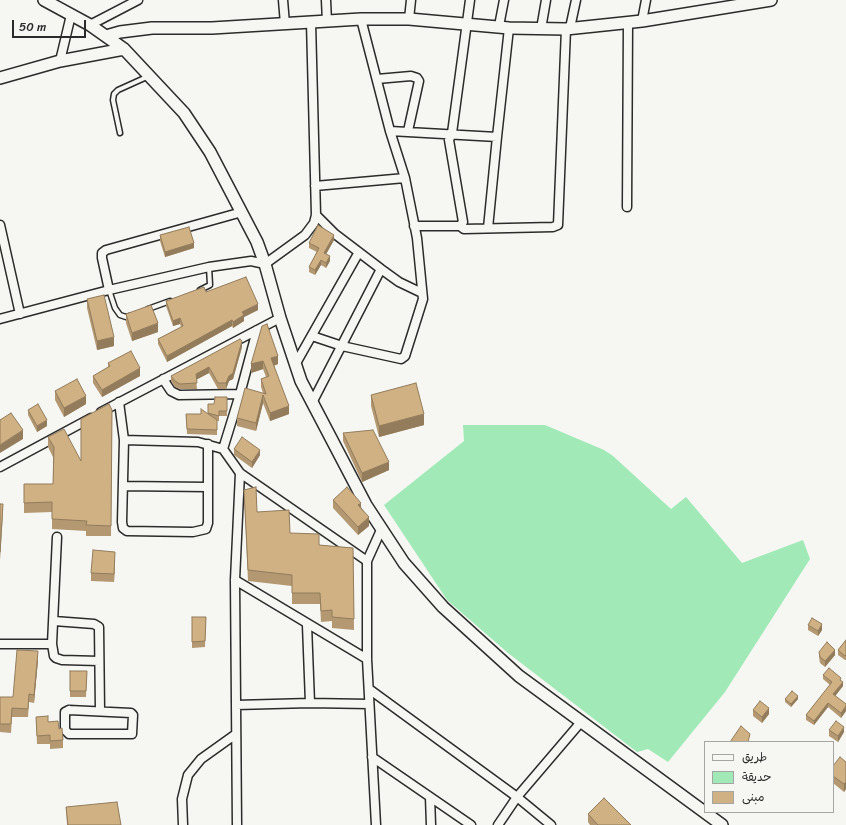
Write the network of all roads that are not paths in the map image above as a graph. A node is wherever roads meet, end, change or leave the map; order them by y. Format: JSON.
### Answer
{"nodes":[{"id":1,"x":47,"y":0,"type":"edge"},
{"id":2,"x":138,"y":0,"type":"edge"},
{"id":3,"x":283,"y":0,"type":"edge"},
{"id":4,"x":326,"y":0,"type":"edge"},
{"id":5,"x":412,"y":0,"type":"edge"},
{"id":6,"x":470,"y":0,"type":"edge"},
{"id":7,"x":504,"y":0,"type":"edge"},
{"id":8,"x":546,"y":0,"type":"edge"},
{"id":9,"x":576,"y":0,"type":"edge"},
{"id":10,"x":646,"y":0,"type":"edge"},
{"id":11,"x":771,"y":0,"type":"edge"},
{"id":12,"x":741,"y":3,"type":"edge"},
{"id":13,"x":71,"y":15,"type":"junction"},
{"id":14,"x":361,"y":19,"type":"junction"},
{"id":15,"x":409,"y":19,"type":"junction"},
{"id":16,"x":311,"y":22,"type":"junction"},
{"id":17,"x":327,"y":22,"type":"junction"},
{"id":18,"x":642,"y":22,"type":"junction"},
{"id":19,"x":628,"y":23,"type":"junction"},
{"id":20,"x":285,"y":24,"type":"junction"},
{"id":21,"x":465,"y":24,"type":"junction"},
{"id":22,"x":90,"y":25,"type":"junction"},
{"id":23,"x":504,"y":27,"type":"junction"},
{"id":24,"x":541,"y":29,"type":"junction"},
{"id":25,"x":568,"y":29,"type":"junction"},
{"id":26,"x":106,"y":36,"type":"junction"},
{"id":27,"x":124,"y":49,"type":"junction"},
{"id":28,"x":60,"y":61,"type":"junction"},
{"id":29,"x":149,"y":76,"type":"junction"},
{"id":30,"x":0,"y":78,"type":"edge"},
{"id":31,"x":376,"y":79,"type":"junction"},
{"id":32,"x":390,"y":131,"type":"junction"},
{"id":33,"x":408,"y":131,"type":"junction"},
{"id":34,"x":120,"y":133,"type":"dead end"},
{"id":35,"x":452,"y":134,"type":"junction"},
{"id":36,"x":497,"y":137,"type":"junction"},
{"id":37,"x":405,"y":178,"type":"junction"},
{"id":38,"x":315,"y":186,"type":"junction"},
{"id":39,"x":627,"y":207,"type":"dead end"},
{"id":40,"x":242,"y":212,"type":"junction"},
{"id":41,"x":316,"y":215,"type":"junction"},
{"id":42,"x":0,"y":225,"type":"edge"},
{"id":43,"x":414,"y":226,"type":"junction"},
{"id":44,"x":460,"y":226,"type":"junction"},
{"id":45,"x":488,"y":228,"type":"junction"},
{"id":46,"x":359,"y":252,"type":"junction"},
{"id":47,"x":265,"y":264,"type":"junction"},
{"id":48,"x":209,"y":267,"type":"junction"},
{"id":49,"x":381,"y":269,"type":"junction"},
{"id":50,"x":109,"y":290,"type":"junction"},
{"id":51,"x":422,"y":292,"type":"junction"},
{"id":52,"x":192,"y":293,"type":"edge"},
{"id":53,"x":177,"y":298,"type":"edge"},
{"id":54,"x":140,"y":312,"type":"edge"},
{"id":55,"x":20,"y":314,"type":"junction"},
{"id":56,"x":133,"y":314,"type":"edge"},
{"id":57,"x":280,"y":318,"type":"junction"},
{"id":58,"x":0,"y":319,"type":"edge"},
{"id":59,"x":257,"y":330,"type":"junction"},
{"id":60,"x":312,"y":336,"type":"junction"},
{"id":61,"x":342,"y":346,"type":"junction"},
{"id":62,"x":295,"y":365,"type":"junction"},
{"id":63,"x":163,"y":379,"type":"junction"},
{"id":64,"x":240,"y":394,"type":"junction"},
{"id":65,"x":119,"y":402,"type":"junction"},
{"id":66,"x":312,"y":403,"type":"junction"},
{"id":67,"x":124,"y":440,"type":"junction"},
{"id":68,"x":208,"y":444,"type":"junction"},
{"id":69,"x":223,"y":449,"type":"junction"},
{"id":70,"x":0,"y":467,"type":"edge"},
{"id":71,"x":240,"y":473,"type":"junction"},
{"id":72,"x":122,"y":486,"type":"junction"},
{"id":73,"x":207,"y":487,"type":"junction"},
{"id":74,"x":381,"y":530,"type":"junction"},
{"id":75,"x":57,"y":537,"type":"dead end"},
{"id":76,"x":367,"y":561,"type":"junction"},
{"id":77,"x":235,"y":580,"type":"junction"},
{"id":78,"x":54,"y":621,"type":"junction"},
{"id":79,"x":307,"y":625,"type":"junction"},
{"id":80,"x":0,"y":644,"type":"edge"},
{"id":81,"x":52,"y":644,"type":"junction"},
{"id":82,"x":367,"y":659,"type":"junction"},
{"id":83,"x":99,"y":661,"type":"junction"},
{"id":84,"x":369,"y":689,"type":"junction"},
{"id":85,"x":310,"y":703,"type":"junction"},
{"id":86,"x":369,"y":704,"type":"junction"},
{"id":87,"x":236,"y":705,"type":"junction"},
{"id":88,"x":100,"y":711,"type":"junction"},
{"id":89,"x":581,"y":722,"type":"junction"},
{"id":90,"x":236,"y":734,"type":"junction"},
{"id":91,"x":372,"y":757,"type":"junction"},
{"id":92,"x":430,"y":797,"type":"junction"},
{"id":93,"x":517,"y":797,"type":"junction"},
{"id":94,"x":704,"y":812,"type":"edge"},
{"id":95,"x":706,"y":813,"type":"edge"},
{"id":96,"x":183,"y":825,"type":"edge"},
{"id":97,"x":237,"y":825,"type":"edge"},
{"id":98,"x":376,"y":825,"type":"edge"},
{"id":99,"x":431,"y":825,"type":"edge"},
{"id":100,"x":471,"y":825,"type":"edge"},
{"id":101,"x":498,"y":825,"type":"edge"},
{"id":102,"x":552,"y":825,"type":"edge"},
{"id":103,"x":722,"y":825,"type":"edge"}],
"edges":[{"from":1,"to":13,"type":"main road"},
{"from":2,"to":22,"type":"street"},
{"from":3,"to":20,"type":"street"},
{"from":4,"to":17,"type":"street"},
{"from":5,"to":15,"type":"street"},
{"from":6,"to":21,"type":"street"},
{"from":7,"to":23,"type":"street"},
{"from":8,"to":24,"type":"street"},
{"from":9,"to":25,"type":"street"},
{"from":10,"to":18,"type":"street"},
{"from":11,"to":12,"type":"main road"},
{"from":12,"to":18,"type":"main road"},
{"from":13,"to":22,"type":"main road"},
{"from":13,"to":28,"type":"street"},
{"from":14,"to":15,"type":"main road"},
{"from":14,"to":17,"type":"main road"},
{"from":14,"to":31,"type":"street"},
{"from":15,"to":21,"type":"main road"},
{"from":16,"to":17,"type":"main road"},
{"from":16,"to":20,"type":"main road"},
{"from":16,"to":38,"type":"street"},
{"from":18,"to":19,"type":"main road"},
{"from":19,"to":25,"type":"main road"},
{"from":19,"to":39,"type":"street"},
{"from":20,"to":26,"type":"main road"},
{"from":21,"to":23,"type":"main road"},
{"from":21,"to":35,"type":"street"},
{"from":22,"to":26,"type":"main road"},
{"from":23,"to":24,"type":"main road"},
{"from":23,"to":36,"type":"street"},
{"from":24,"to":25,"type":"main road"},
{"from":25,"to":45,"type":"street"},
{"from":26,"to":27,"type":"main road"},
{"from":27,"to":28,"type":"main road"},
{"from":27,"to":29,"type":"main road"},
{"from":28,"to":30,"type":"main road"},
{"from":29,"to":34,"type":"lane"},
{"from":29,"to":40,"type":"main road"},
{"from":31,"to":32,"type":"street"},
{"from":31,"to":33,"type":"street"},
{"from":32,"to":33,"type":"street"},
{"from":32,"to":37,"type":"street"},
{"from":33,"to":35,"type":"street"},
{"from":35,"to":36,"type":"street"},
{"from":35,"to":44,"type":"street"},
{"from":36,"to":45,"type":"street"},
{"from":37,"to":38,"type":"street"},
{"from":37,"to":43,"type":"street"},
{"from":38,"to":41,"type":"street"},
{"from":40,"to":47,"type":"main road"},
{"from":40,"to":50,"type":"street"},
{"from":41,"to":46,"type":"street"},
{"from":41,"to":47,"type":"street"},
{"from":42,"to":55,"type":"street"},
{"from":43,"to":44,"type":"street"},
{"from":43,"to":51,"type":"street"},
{"from":44,"to":45,"type":"street"},
{"from":46,"to":49,"type":"street"},
{"from":46,"to":60,"type":"street"},
{"from":47,"to":48,"type":"street"},
{"from":47,"to":57,"type":"main road"},
{"from":48,"to":50,"type":"street"},
{"from":48,"to":52,"type":"lane"},
{"from":49,"to":51,"type":"street"},
{"from":49,"to":61,"type":"street"},
{"from":50,"to":55,"type":"street"},
{"from":50,"to":56,"type":"lane"},
{"from":51,"to":61,"type":"street"},
{"from":53,"to":54,"type":"lane"},
{"from":55,"to":58,"type":"street"},
{"from":57,"to":59,"type":"street"},
{"from":57,"to":62,"type":"main road"},
{"from":59,"to":63,"type":"street"},
{"from":59,"to":64,"type":"street"},
{"from":60,"to":61,"type":"street"},
{"from":60,"to":62,"type":"street"},
{"from":61,"to":66,"type":"street"},
{"from":62,"to":66,"type":"main road"},
{"from":63,"to":64,"type":"street"},
{"from":63,"to":65,"type":"street"},
{"from":64,"to":69,"type":"street"},
{"from":65,"to":67,"type":"street"},
{"from":65,"to":70,"type":"street"},
{"from":66,"to":74,"type":"main road"},
{"from":67,"to":68,"type":"street"},
{"from":67,"to":72,"type":"street"},
{"from":68,"to":69,"type":"street"},
{"from":68,"to":73,"type":"street"},
{"from":69,"to":71,"type":"street"},
{"from":71,"to":76,"type":"street"},
{"from":71,"to":77,"type":"street"},
{"from":72,"to":73,"type":"street"},
{"from":72,"to":73,"type":"street"},
{"from":74,"to":76,"type":"street"},
{"from":74,"to":89,"type":"main road"},
{"from":75,"to":78,"type":"street"},
{"from":76,"to":82,"type":"street"},
{"from":77,"to":79,"type":"street"},
{"from":77,"to":87,"type":"street"},
{"from":78,"to":81,"type":"street"},
{"from":78,"to":83,"type":"street"},
{"from":79,"to":82,"type":"street"},
{"from":79,"to":85,"type":"street"},
{"from":80,"to":81,"type":"street"},
{"from":81,"to":83,"type":"street"},
{"from":82,"to":84,"type":"street"},
{"from":83,"to":88,"type":"street"},
{"from":84,"to":86,"type":"street"},
{"from":84,"to":93,"type":"street"},
{"from":85,"to":86,"type":"street"},
{"from":85,"to":87,"type":"street"},
{"from":86,"to":91,"type":"street"},
{"from":87,"to":90,"type":"street"},
{"from":88,"to":88,"type":"street"},
{"from":89,"to":93,"type":"street"},
{"from":89,"to":94,"type":"main road"},
{"from":90,"to":96,"type":"street"},
{"from":90,"to":97,"type":"street"},
{"from":91,"to":92,"type":"street"},
{"from":91,"to":98,"type":"street"},
{"from":92,"to":99,"type":"street"},
{"from":92,"to":100,"type":"street"},
{"from":93,"to":101,"type":"street"},
{"from":93,"to":102,"type":"street"},
{"from":95,"to":103,"type":"main road"}]}
